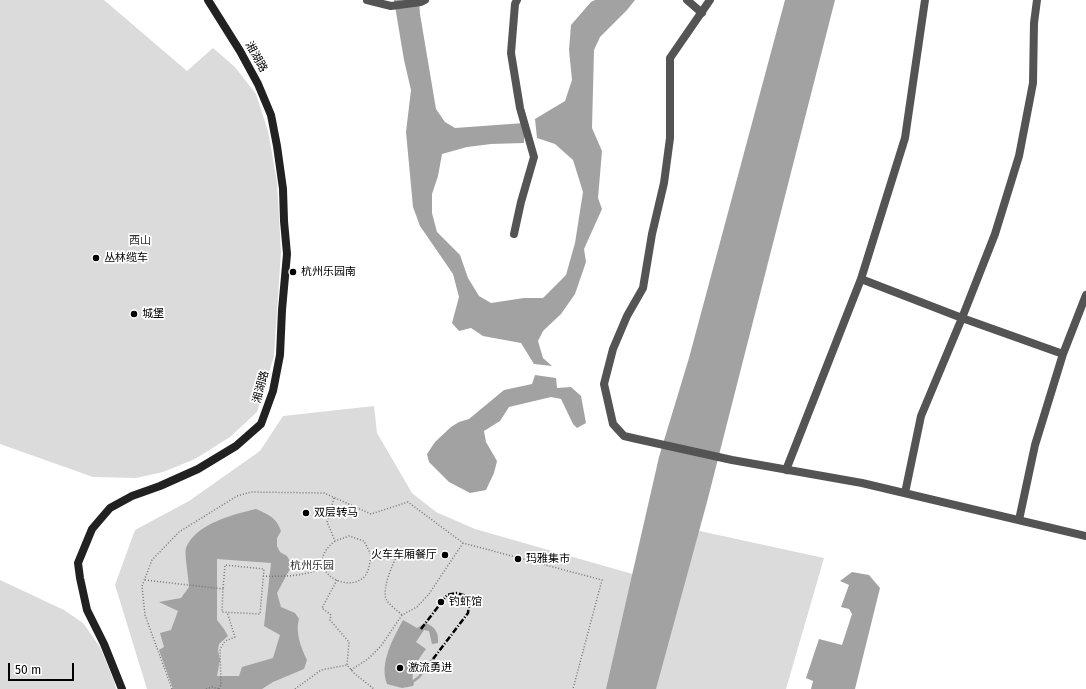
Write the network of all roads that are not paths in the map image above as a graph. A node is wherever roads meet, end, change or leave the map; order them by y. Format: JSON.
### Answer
{"nodes":[{"id":1,"x":208,"y":0,"type":"edge"},
{"id":2,"x":367,"y":0,"type":"edge"},
{"id":3,"x":687,"y":0,"type":"edge"},
{"id":4,"x":710,"y":0,"type":"edge"},
{"id":5,"x":925,"y":0,"type":"edge"},
{"id":6,"x":1037,"y":0,"type":"edge"},
{"id":7,"x":423,"y":1,"type":"edge"},
{"id":8,"x":514,"y":1,"type":"edge"},
{"id":9,"x":702,"y":13,"type":"junction"},
{"id":10,"x":514,"y":234,"type":"dead end"},
{"id":11,"x":861,"y":279,"type":"junction"},
{"id":12,"x":1086,"y":295,"type":"edge"},
{"id":13,"x":962,"y":318,"type":"junction"},
{"id":14,"x":1063,"y":354,"type":"junction"},
{"id":15,"x":786,"y":470,"type":"junction"},
{"id":16,"x":905,"y":493,"type":"junction"},
{"id":17,"x":1019,"y":520,"type":"junction"},
{"id":18,"x":1086,"y":536,"type":"edge"},
{"id":19,"x":122,"y":689,"type":"edge"}],
"edges":[{"from":1,"to":19,"type":"main road","name":"湘湖路"},
{"from":2,"to":7,"type":"street"},
{"from":3,"to":9,"type":"street"},
{"from":4,"to":9,"type":"street"},
{"from":5,"to":11,"type":"street"},
{"from":6,"to":13,"type":"street"},
{"from":8,"to":10,"type":"street"},
{"from":9,"to":15,"type":"street"},
{"from":11,"to":13,"type":"street"},
{"from":11,"to":15,"type":"street"},
{"from":12,"to":14,"type":"street"},
{"from":13,"to":14,"type":"street"},
{"from":13,"to":16,"type":"street"},
{"from":14,"to":17,"type":"street"},
{"from":15,"to":16,"type":"street"},
{"from":16,"to":17,"type":"street"},
{"from":17,"to":18,"type":"street"}]}
